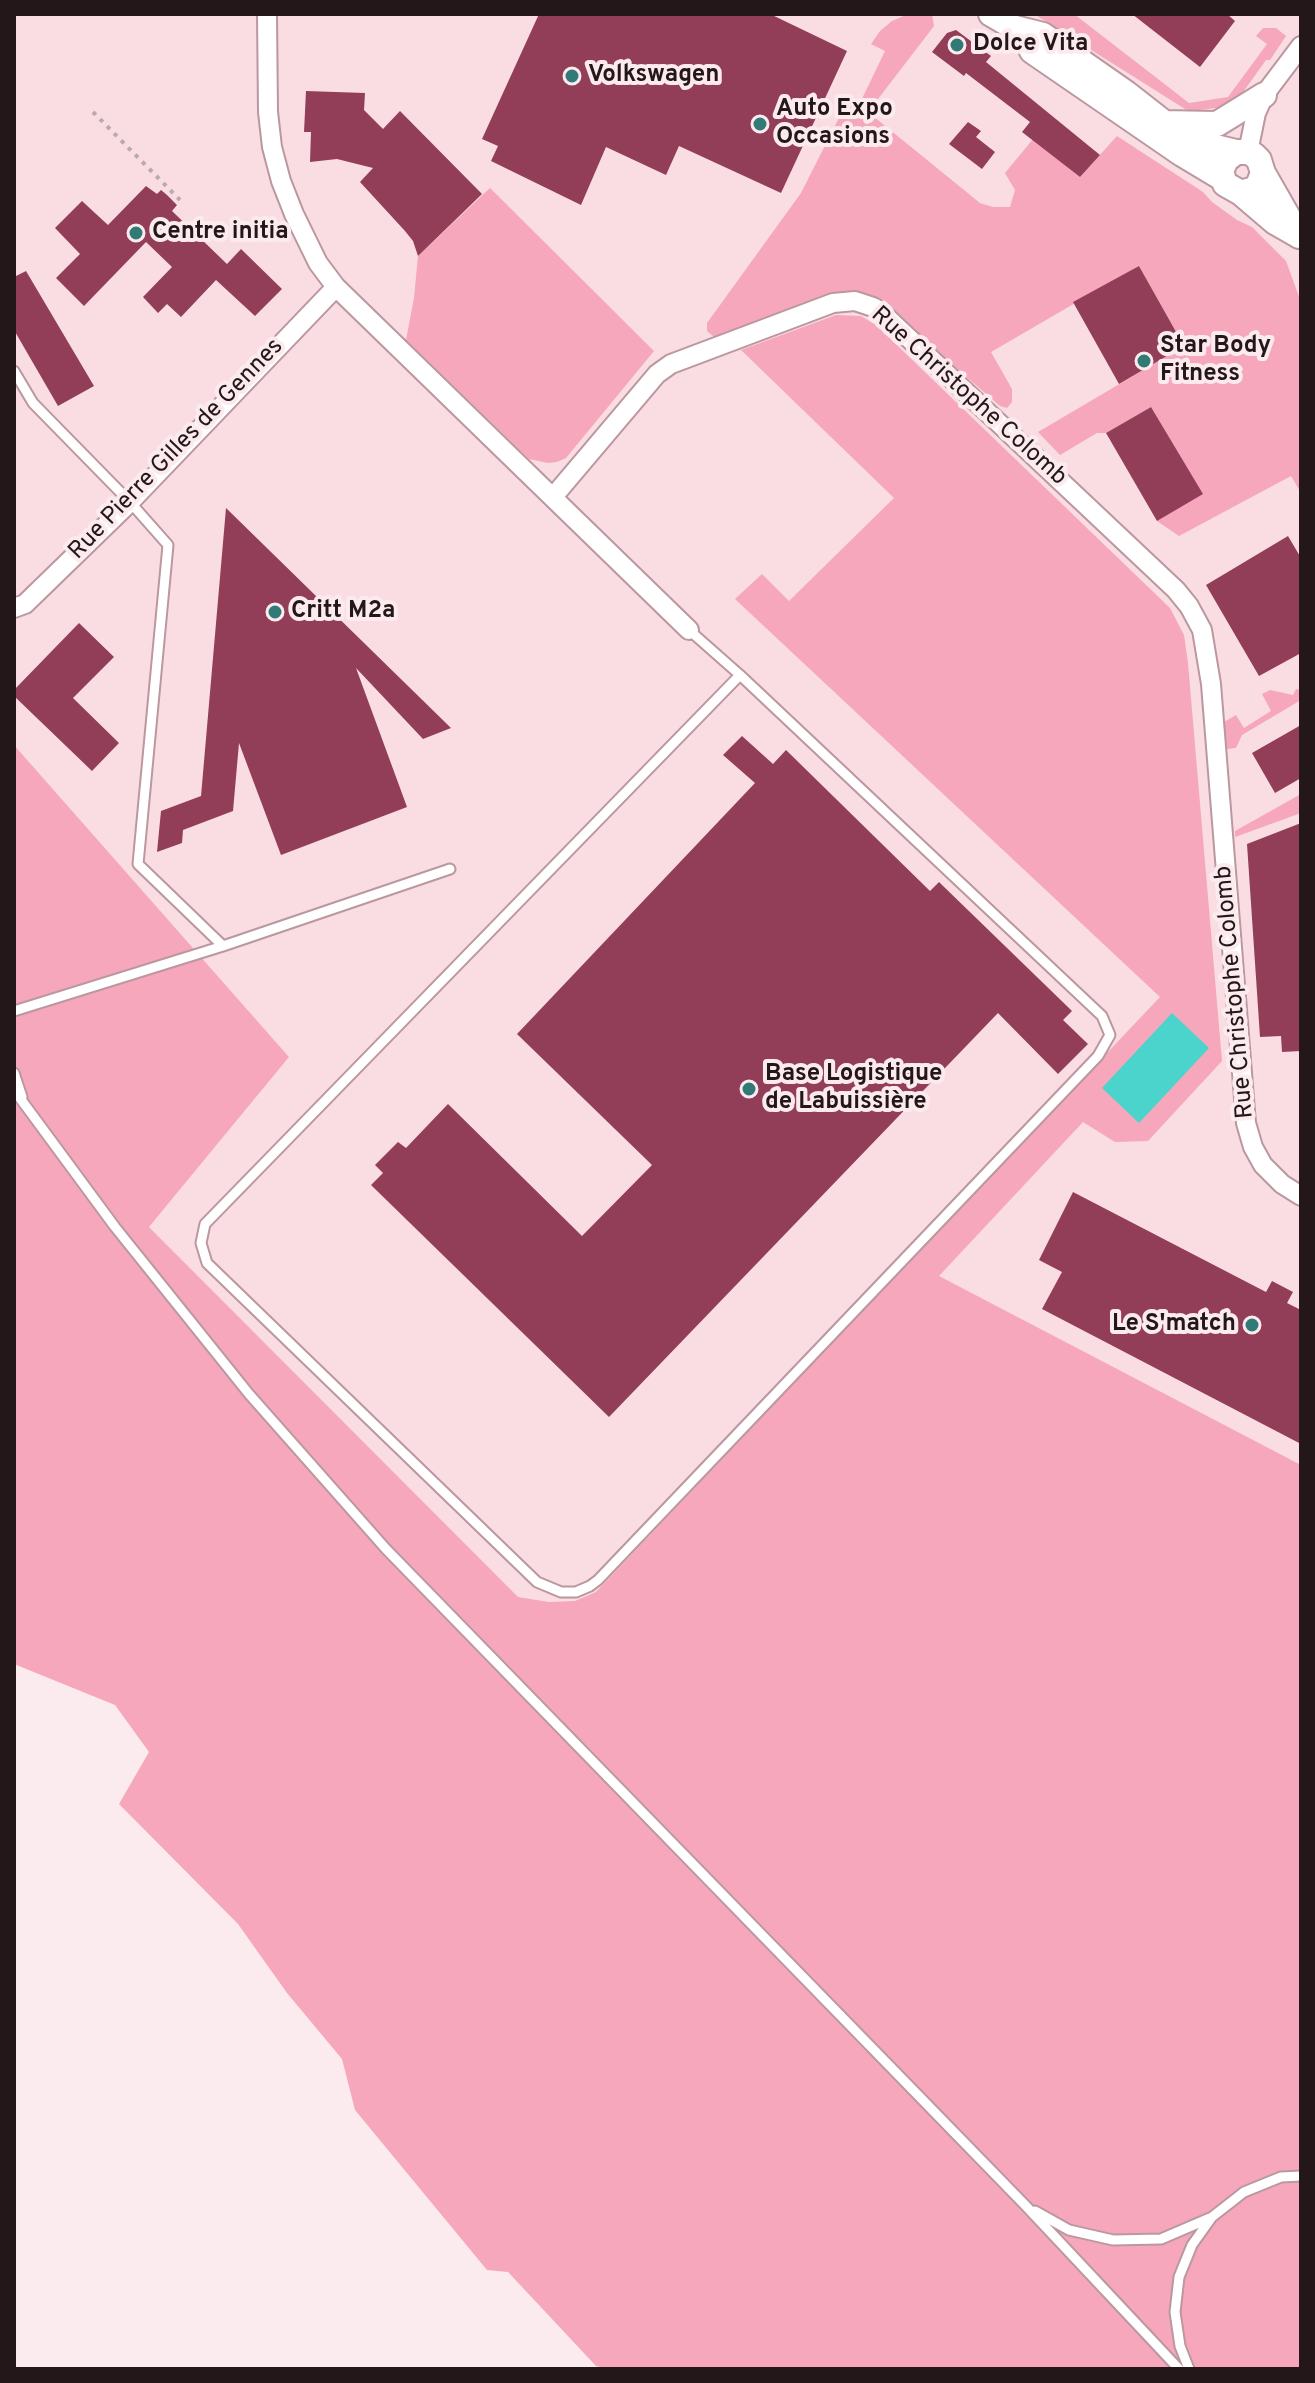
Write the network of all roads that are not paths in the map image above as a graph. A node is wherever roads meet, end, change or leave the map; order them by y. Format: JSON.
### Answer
{"nodes":[{"id":1,"x":267,"y":14,"type":"edge"},
{"id":2,"x":991,"y":14,"type":"edge"},
{"id":3,"x":1022,"y":30,"type":"junction"},
{"id":4,"x":1301,"y":46,"type":"edge"},
{"id":5,"x":1264,"y":95,"type":"junction"},
{"id":6,"x":1162,"y":123,"type":"junction"},
{"id":7,"x":1242,"y":152,"type":"junction"},
{"id":8,"x":1263,"y":173,"type":"junction"},
{"id":9,"x":1222,"y":178,"type":"junction"},
{"id":10,"x":1241,"y":193,"type":"junction"},
{"id":11,"x":1300,"y":236,"type":"edge"},
{"id":12,"x":336,"y":287,"type":"junction"},
{"id":13,"x":14,"y":371,"type":"edge"},
{"id":14,"x":553,"y":497,"type":"junction"},
{"id":15,"x":130,"y":502,"type":"junction"},
{"id":16,"x":14,"y":608,"type":"edge"},
{"id":17,"x":689,"y":630,"type":"joint"},
{"id":18,"x":740,"y":675,"type":"junction"},
{"id":19,"x":450,"y":869,"type":"dead end"},
{"id":20,"x":223,"y":946,"type":"junction"},
{"id":21,"x":14,"y":1011,"type":"edge"},
{"id":22,"x":14,"y":1073,"type":"edge"},
{"id":23,"x":14,"y":1090,"type":"edge"},
{"id":24,"x":24,"y":1104,"type":"junction"},
{"id":25,"x":1301,"y":1196,"type":"edge"},
{"id":26,"x":1301,"y":2176,"type":"edge"},
{"id":27,"x":1025,"y":2205,"type":"junction"},
{"id":28,"x":1212,"y":2217,"type":"junction"},
{"id":29,"x":1179,"y":2369,"type":"edge"},
{"id":30,"x":1189,"y":2369,"type":"edge"}],
"edges":[{"from":1,"to":12,"type":"street"},
{"from":2,"to":3,"type":"main road"},
{"from":3,"to":6,"type":"main road"},
{"from":3,"to":9,"type":"main road"},
{"from":4,"to":5,"type":"street"},
{"from":5,"to":6,"type":"main road"},
{"from":5,"to":7,"type":"street"},
{"from":6,"to":7,"type":"main road"},
{"from":7,"to":8,"type":"main road"},
{"from":7,"to":9,"type":"main road"},
{"from":8,"to":10,"type":"main road"},
{"from":8,"to":11,"type":"main road"},
{"from":9,"to":10,"type":"main road"},
{"from":10,"to":11,"type":"main road"},
{"from":12,"to":14,"type":"street"},
{"from":12,"to":15,"type":"street","name":"Rue Pierre Gilles de Gennes"},
{"from":13,"to":15,"type":"lane"},
{"from":14,"to":17,"type":"street"},
{"from":14,"to":25,"type":"street","name":"Rue Christophe Colomb"},
{"from":15,"to":16,"type":"street","name":"Rue Pierre Gilles de Gennes"},
{"from":15,"to":20,"type":"lane"},
{"from":17,"to":18,"type":"lane"},
{"from":18,"to":18,"type":"lane"},
{"from":19,"to":20,"type":"lane"},
{"from":20,"to":21,"type":"lane"},
{"from":22,"to":24,"type":"lane"},
{"from":23,"to":24,"type":"lane"},
{"from":24,"to":27,"type":"lane"},
{"from":26,"to":28,"type":"lane"},
{"from":27,"to":28,"type":"lane"},
{"from":27,"to":29,"type":"lane"},
{"from":28,"to":30,"type":"lane"}]}
